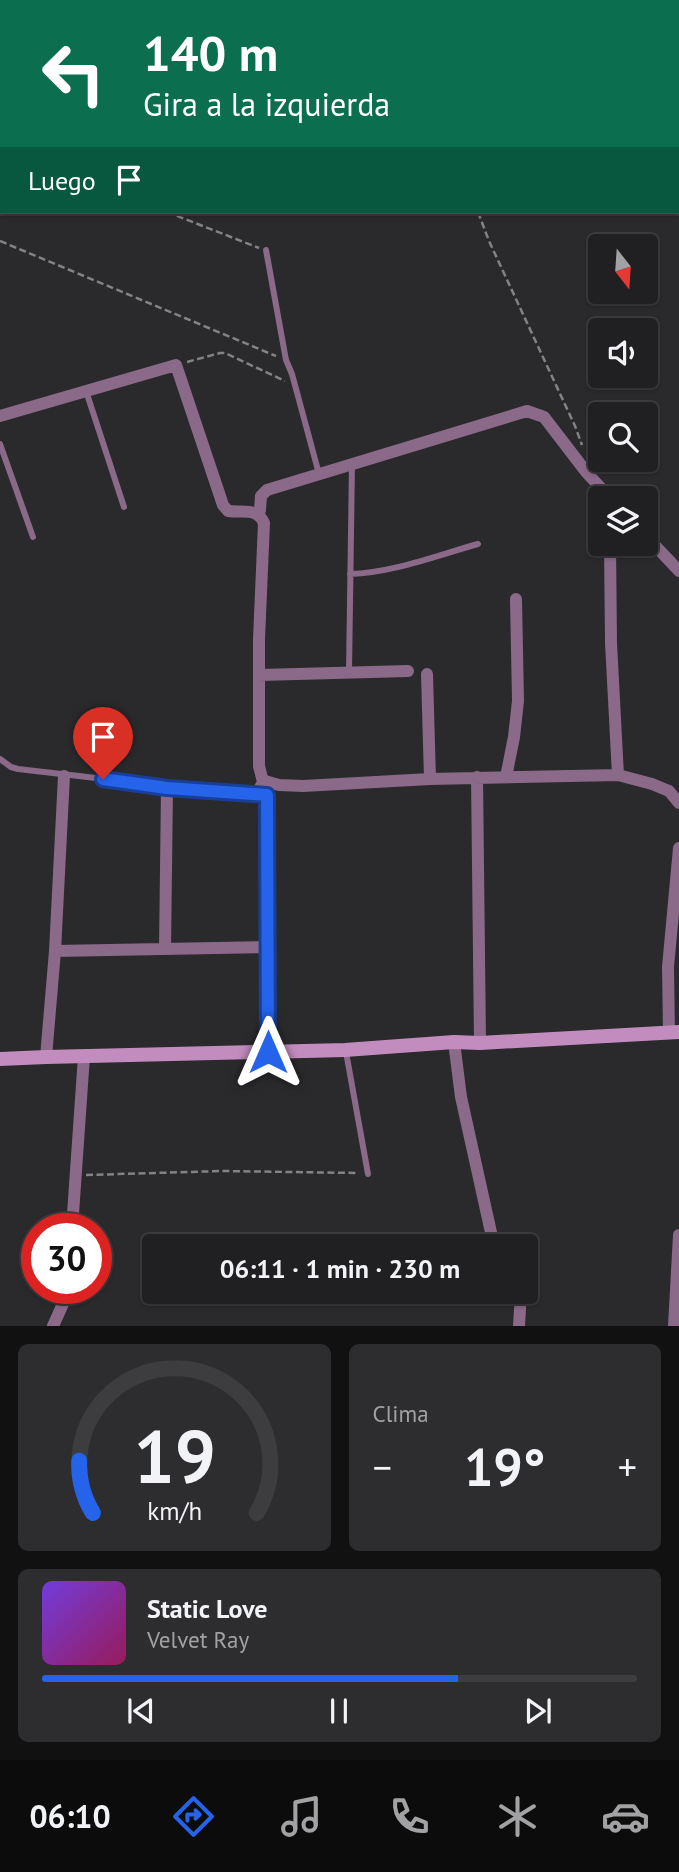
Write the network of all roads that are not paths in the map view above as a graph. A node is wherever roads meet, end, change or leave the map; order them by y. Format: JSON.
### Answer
{"nodes":[{"id":1,"x":266,"y":250,"type":"road end"},
{"id":2,"x":86,"y":391,"type":"junction"},
{"id":3,"x":0,"y":416,"type":"edge"},
{"id":4,"x":0,"y":444,"type":"edge"},
{"id":5,"x":352,"y":464,"type":"junction"},
{"id":6,"x":319,"y":474,"type":"junction"},
{"id":7,"x":599,"y":486,"type":"edge"},
{"id":8,"x":124,"y":507,"type":"dead end"},
{"id":9,"x":258,"y":514,"type":"junction"},
{"id":10,"x":33,"y":537,"type":"dead end"},
{"id":11,"x":478,"y":544,"type":"dead end"},
{"id":12,"x":658,"y":549,"type":"edge"},
{"id":13,"x":610,"y":556,"type":"edge"},
{"id":14,"x":679,"y":571,"type":"edge"},
{"id":15,"x":350,"y":574,"type":"junction"},
{"id":16,"x":516,"y":599,"type":"dead end"},
{"id":17,"x":408,"y":671,"type":"dead end"},
{"id":18,"x":349,"y":673,"type":"junction"},
{"id":19,"x":426,"y":674,"type":"dead end"},
{"id":20,"x":260,"y":675,"type":"junction"},
{"id":21,"x":0,"y":759,"type":"edge"},
{"id":22,"x":618,"y":775,"type":"junction"},
{"id":23,"x":64,"y":776,"type":"junction"},
{"id":24,"x":506,"y":777,"type":"junction"},
{"id":25,"x":262,"y":778,"type":"junction"},
{"id":26,"x":477,"y":778,"type":"junction"},
{"id":27,"x":430,"y":779,"type":"junction"},
{"id":28,"x":167,"y":788,"type":"junction"},
{"id":29,"x":267,"y":795,"type":"junction"},
{"id":30,"x":677,"y":796,"type":"edge"},
{"id":31,"x":679,"y":848,"type":"edge"},
{"id":32,"x":268,"y":947,"type":"junction"},
{"id":33,"x":165,"y":950,"type":"junction"},
{"id":34,"x":55,"y":951,"type":"junction"},
{"id":35,"x":674,"y":1032,"type":"edge"},
{"id":36,"x":454,"y":1042,"type":"junction"},
{"id":37,"x":480,"y":1043,"type":"junction"},
{"id":38,"x":345,"y":1050,"type":"junction"},
{"id":39,"x":268,"y":1052,"type":"junction"},
{"id":40,"x":46,"y":1056,"type":"junction"},
{"id":41,"x":84,"y":1056,"type":"junction"},
{"id":42,"x":0,"y":1059,"type":"edge"},
{"id":43,"x":368,"y":1174,"type":"road end"},
{"id":44,"x":73,"y":1213,"type":"edge"},
{"id":45,"x":491,"y":1234,"type":"edge"},
{"id":46,"x":679,"y":1235,"type":"edge"},
{"id":47,"x":63,"y":1304,"type":"edge"},
{"id":48,"x":520,"y":1304,"type":"edge"},
{"id":49,"x":53,"y":1326,"type":"edge"},
{"id":50,"x":519,"y":1326,"type":"edge"},
{"id":51,"x":674,"y":1326,"type":"edge"}],
"edges":[{"from":1,"to":6,"type":"lane"},
{"from":2,"to":3,"type":"street"},
{"from":2,"to":8,"type":"lane"},
{"from":2,"to":9,"type":"street"},
{"from":4,"to":10,"type":"lane"},
{"from":5,"to":6,"type":"street"},
{"from":5,"to":7,"type":"street"},
{"from":5,"to":15,"type":"lane"},
{"from":6,"to":9,"type":"street"},
{"from":9,"to":20,"type":"street"},
{"from":11,"to":15,"type":"lane"},
{"from":12,"to":14,"type":"street"},
{"from":13,"to":22,"type":"street"},
{"from":15,"to":18,"type":"lane"},
{"from":16,"to":24,"type":"street"},
{"from":17,"to":18,"type":"street"},
{"from":18,"to":20,"type":"street"},
{"from":19,"to":27,"type":"street"},
{"from":20,"to":25,"type":"street"},
{"from":21,"to":23,"type":"lane"},
{"from":22,"to":24,"type":"street"},
{"from":22,"to":30,"type":"street"},
{"from":23,"to":28,"type":"lane"},
{"from":23,"to":34,"type":"street"},
{"from":24,"to":26,"type":"street"},
{"from":25,"to":27,"type":"street"},
{"from":25,"to":29,"type":"lane"},
{"from":26,"to":27,"type":"street"},
{"from":26,"to":37,"type":"street"},
{"from":28,"to":29,"type":"lane"},
{"from":28,"to":33,"type":"street"},
{"from":29,"to":32,"type":"street"},
{"from":31,"to":35,"type":"street"},
{"from":32,"to":33,"type":"street"},
{"from":32,"to":39,"type":"street"},
{"from":33,"to":34,"type":"street"},
{"from":34,"to":40,"type":"street"},
{"from":35,"to":37,"type":"street"},
{"from":36,"to":37,"type":"street"},
{"from":36,"to":38,"type":"street"},
{"from":36,"to":45,"type":"street"},
{"from":38,"to":39,"type":"street"},
{"from":38,"to":43,"type":"lane"},
{"from":39,"to":41,"type":"street"},
{"from":40,"to":41,"type":"street"},
{"from":40,"to":42,"type":"street"},
{"from":41,"to":44,"type":"street"},
{"from":46,"to":51,"type":"street"},
{"from":47,"to":49,"type":"street"},
{"from":48,"to":50,"type":"street"}]}
